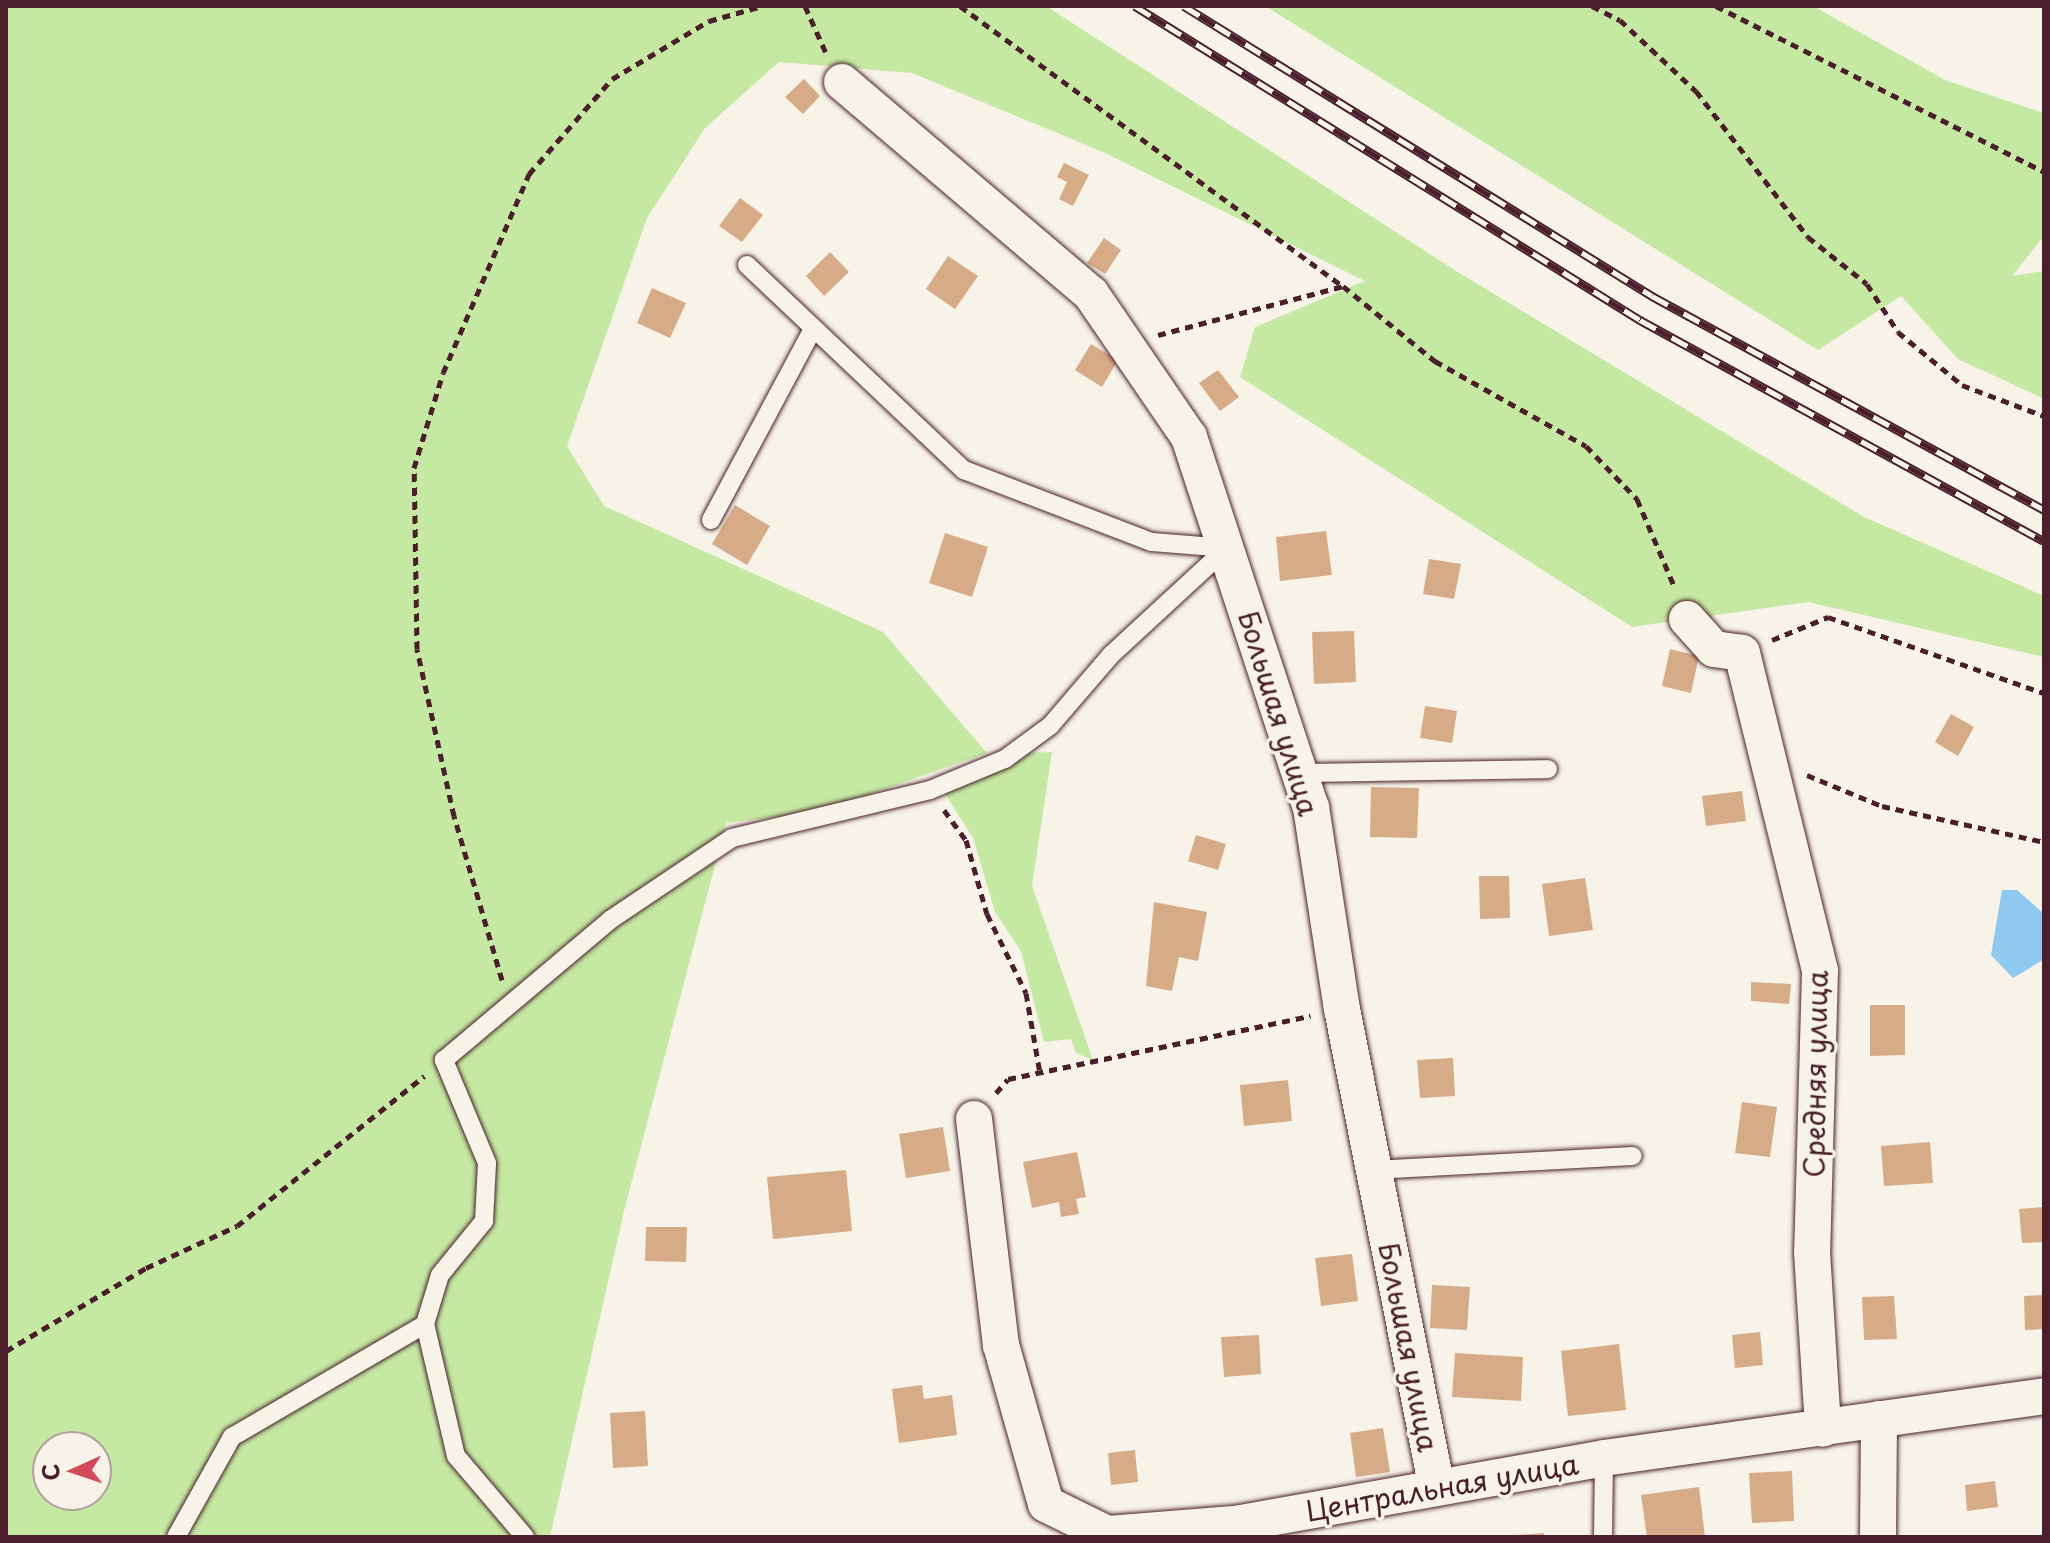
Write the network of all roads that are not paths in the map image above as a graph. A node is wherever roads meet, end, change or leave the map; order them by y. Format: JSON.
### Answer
{"nodes":[{"id":1,"x":842,"y":82,"type":"road end"},
{"id":2,"x":747,"y":265,"type":"dead end"},
{"id":3,"x":813,"y":329,"type":"junction"},
{"id":4,"x":711,"y":520,"type":"dead end"},
{"id":5,"x":1227,"y":548,"type":"junction"},
{"id":6,"x":1687,"y":619,"type":"road end"},
{"id":7,"x":1548,"y":769,"type":"dead end"},
{"id":8,"x":1300,"y":773,"type":"junction"},
{"id":9,"x":974,"y":1119,"type":"road end"},
{"id":10,"x":1633,"y":1156,"type":"dead end"},
{"id":11,"x":1373,"y":1170,"type":"junction"},
{"id":12,"x":425,"y":1324,"type":"junction"},
{"id":13,"x":2044,"y":1396,"type":"edge"},
{"id":14,"x":1879,"y":1419,"type":"junction"},
{"id":15,"x":1823,"y":1429,"type":"junction"},
{"id":16,"x":1604,"y":1458,"type":"junction"},
{"id":17,"x":1437,"y":1487,"type":"junction"},
{"id":18,"x":1285,"y":1526,"type":"edge"},
{"id":19,"x":176,"y":1537,"type":"edge"},
{"id":20,"x":525,"y":1537,"type":"edge"},
{"id":21,"x":1603,"y":1537,"type":"edge"},
{"id":22,"x":1878,"y":1537,"type":"edge"}],
"edges":[{"from":1,"to":5,"type":"street","name":"Большая улица"},
{"from":2,"to":3,"type":"lane"},
{"from":3,"to":4,"type":"lane"},
{"from":3,"to":5,"type":"lane"},
{"from":5,"to":8,"type":"street","name":"Большая улица"},
{"from":5,"to":12,"type":"lane"},
{"from":6,"to":15,"type":"street","name":"Средняя улица"},
{"from":7,"to":8,"type":"lane"},
{"from":8,"to":11,"type":"street","name":"Большая улица"},
{"from":9,"to":18,"type":"street","name":"Центральная улица"},
{"from":10,"to":11,"type":"lane"},
{"from":11,"to":17,"type":"street","name":"Большая улица"},
{"from":12,"to":19,"type":"lane"},
{"from":12,"to":20,"type":"lane"},
{"from":13,"to":14,"type":"street","name":"Центральная улица"},
{"from":14,"to":15,"type":"street","name":"Центральная улица"},
{"from":14,"to":22,"type":"street"},
{"from":15,"to":16,"type":"street","name":"Центральная улица"},
{"from":16,"to":17,"type":"street","name":"Центральная улица"},
{"from":16,"to":21,"type":"lane"},
{"from":17,"to":18,"type":"street","name":"Центральная улица"}]}
